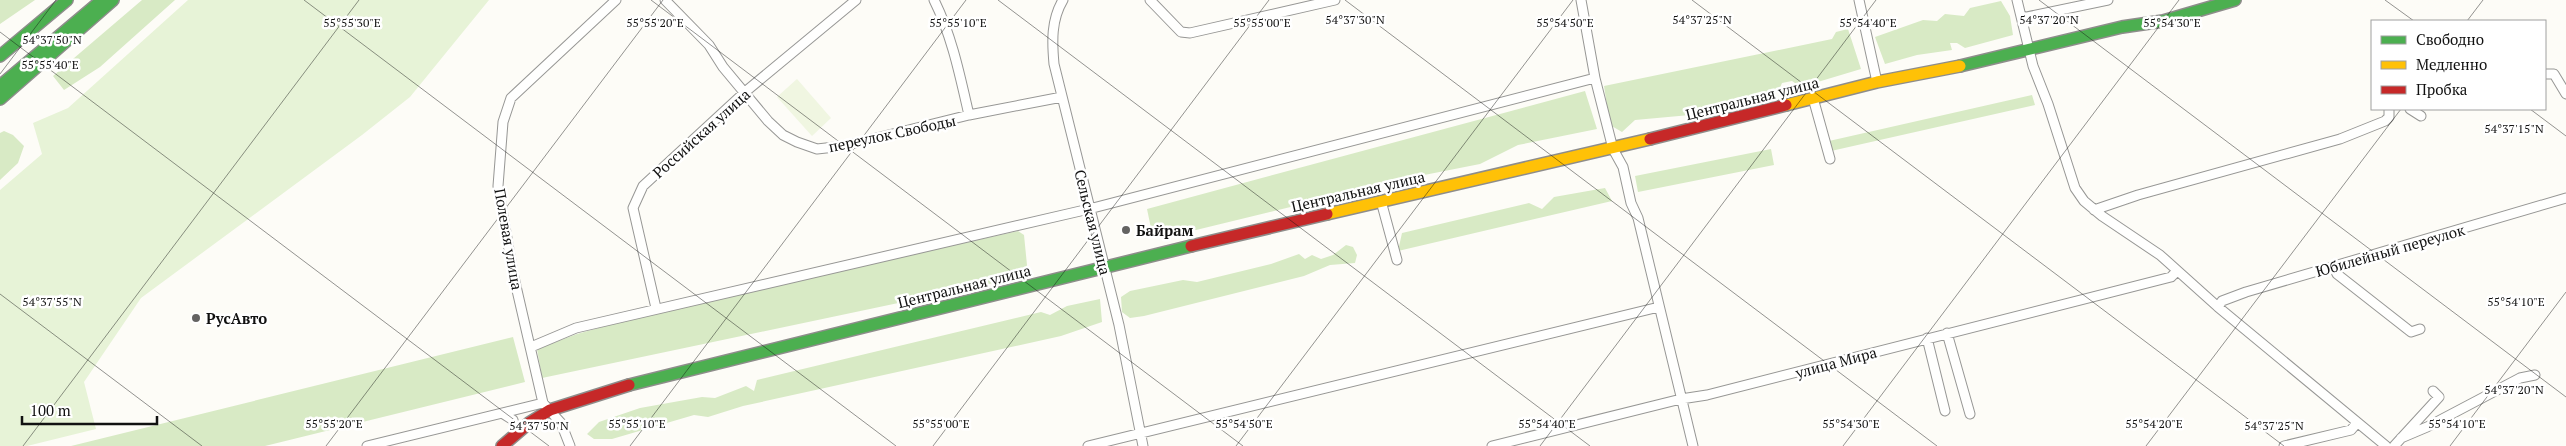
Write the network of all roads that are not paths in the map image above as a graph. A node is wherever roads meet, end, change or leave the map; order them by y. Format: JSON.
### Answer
{"nodes":[{"id":1,"x":67,"y":0,"type":"edge"},
{"id":2,"x":102,"y":0,"type":"edge"},
{"id":3,"x":113,"y":0,"type":"edge"},
{"id":4,"x":616,"y":0,"type":"edge"},
{"id":5,"x":665,"y":0,"type":"edge"},
{"id":6,"x":856,"y":0,"type":"edge"},
{"id":7,"x":934,"y":0,"type":"edge"},
{"id":8,"x":1063,"y":0,"type":"edge"},
{"id":9,"x":1150,"y":0,"type":"edge"},
{"id":10,"x":1335,"y":0,"type":"edge"},
{"id":11,"x":1582,"y":0,"type":"edge"},
{"id":12,"x":1858,"y":0,"type":"edge"},
{"id":13,"x":2017,"y":0,"type":"edge"},
{"id":14,"x":2108,"y":0,"type":"edge"},
{"id":15,"x":2235,"y":0,"type":"edge"},
{"id":16,"x":2022,"y":18,"type":"junction"},
{"id":17,"x":2030,"y":48,"type":"junction"},
{"id":18,"x":0,"y":56,"type":"edge"},
{"id":19,"x":2546,"y":74,"type":"edge"},
{"id":20,"x":1595,"y":78,"type":"junction"},
{"id":21,"x":1877,"y":82,"type":"junction"},
{"id":22,"x":0,"y":86,"type":"edge"},
{"id":23,"x":745,"y":92,"type":"junction"},
{"id":24,"x":2566,"y":94,"type":"edge"},
{"id":25,"x":1062,"y":97,"type":"junction"},
{"id":26,"x":0,"y":98,"type":"edge"},
{"id":27,"x":1813,"y":98,"type":"junction"},
{"id":28,"x":2389,"y":110,"type":"edge"},
{"id":29,"x":2412,"y":110,"type":"edge"},
{"id":30,"x":970,"y":115,"type":"junction"},
{"id":31,"x":2421,"y":116,"type":"dead end"},
{"id":32,"x":1613,"y":149,"type":"junction"},
{"id":33,"x":1830,"y":159,"type":"dead end"},
{"id":34,"x":2566,"y":198,"type":"edge"},
{"id":35,"x":1381,"y":201,"type":"junction"},
{"id":36,"x":1089,"y":209,"type":"junction"},
{"id":37,"x":2094,"y":210,"type":"junction"},
{"id":38,"x":1397,"y":260,"type":"dead end"},
{"id":39,"x":2334,"y":266,"type":"junction"},
{"id":40,"x":1103,"y":267,"type":"junction"},
{"id":41,"x":2177,"y":271,"type":"junction"},
{"id":42,"x":1659,"y":307,"type":"junction"},
{"id":43,"x":2218,"y":307,"type":"junction"},
{"id":44,"x":656,"y":308,"type":"junction"},
{"id":45,"x":2420,"y":329,"type":"dead end"},
{"id":46,"x":1947,"y":333,"type":"junction"},
{"id":47,"x":1927,"y":338,"type":"junction"},
{"id":48,"x":531,"y":347,"type":"junction"},
{"id":49,"x":2535,"y":375,"type":"dead end"},
{"id":50,"x":2434,"y":390,"type":"dead end"},
{"id":51,"x":1681,"y":399,"type":"junction"},
{"id":52,"x":546,"y":407,"type":"junction"},
{"id":53,"x":1945,"y":411,"type":"dead end"},
{"id":54,"x":502,"y":413,"type":"junction"},
{"id":55,"x":1970,"y":414,"type":"dead end"},
{"id":56,"x":2357,"y":423,"type":"junction"},
{"id":57,"x":517,"y":433,"type":"junction"},
{"id":58,"x":1140,"y":434,"type":"junction"},
{"id":59,"x":2401,"y":438,"type":"junction"},
{"id":60,"x":367,"y":446,"type":"edge"},
{"id":61,"x":502,"y":446,"type":"edge"},
{"id":62,"x":570,"y":446,"type":"edge"},
{"id":63,"x":1088,"y":446,"type":"edge"},
{"id":64,"x":1143,"y":446,"type":"edge"},
{"id":65,"x":1492,"y":446,"type":"edge"},
{"id":66,"x":1693,"y":446,"type":"edge"},
{"id":67,"x":2284,"y":446,"type":"edge"},
{"id":68,"x":2386,"y":446,"type":"edge"},
{"id":69,"x":2394,"y":446,"type":"edge"}],
"edges":[{"from":1,"to":18,"type":"main road"},
{"from":2,"to":22,"type":"main road"},
{"from":3,"to":26,"type":"main road"},
{"from":4,"to":48,"type":"street","name":"Полевая улица"},
{"from":5,"to":23,"type":"street","name":"переулок Свободы"},
{"from":6,"to":23,"type":"street","name":"Российская улица"},
{"from":7,"to":30,"type":"street"},
{"from":8,"to":25,"type":"street","name":"Сельская улица"},
{"from":9,"to":10,"type":"street"},
{"from":11,"to":20,"type":"street"},
{"from":12,"to":21,"type":"street"},
{"from":13,"to":16,"type":"street"},
{"from":14,"to":16,"type":"street"},
{"from":15,"to":17,"type":"main road","name":"Центральная улица"},
{"from":16,"to":17,"type":"street"},
{"from":17,"to":21,"type":"main road","name":"Центральная улица"},
{"from":17,"to":37,"type":"street"},
{"from":19,"to":24,"type":"street"},
{"from":20,"to":32,"type":"street"},
{"from":20,"to":36,"type":"street"},
{"from":21,"to":27,"type":"main road","name":"Центральная улица"},
{"from":23,"to":30,"type":"street","name":"переулок Свободы"},
{"from":23,"to":44,"type":"street","name":"Российская улица"},
{"from":25,"to":30,"type":"street","name":"переулок Свободы"},
{"from":25,"to":36,"type":"street","name":"Сельская улица"},
{"from":27,"to":32,"type":"main road","name":"Центральная улица"},
{"from":27,"to":33,"type":"street"},
{"from":28,"to":37,"type":"street"},
{"from":29,"to":31,"type":"street"},
{"from":32,"to":35,"type":"main road","name":"Центральная улица"},
{"from":32,"to":42,"type":"street"},
{"from":34,"to":39,"type":"street","name":"Юбилейный переулок"},
{"from":35,"to":38,"type":"street"},
{"from":35,"to":40,"type":"main road","name":"Центральная улица"},
{"from":36,"to":40,"type":"street","name":"Сельская улица"},
{"from":36,"to":44,"type":"street"},
{"from":37,"to":41,"type":"street"},
{"from":39,"to":43,"type":"street","name":"Юбилейный переулок"},
{"from":39,"to":45,"type":"street"},
{"from":40,"to":52,"type":"main road","name":"Центральная улица"},
{"from":40,"to":58,"type":"street","name":"Сельская улица"},
{"from":41,"to":43,"type":"street"},
{"from":41,"to":46,"type":"street","name":"улица Мира"},
{"from":42,"to":51,"type":"street"},
{"from":42,"to":58,"type":"street"},
{"from":43,"to":56,"type":"street"},
{"from":44,"to":48,"type":"street"},
{"from":46,"to":47,"type":"street","name":"улица Мира"},
{"from":46,"to":55,"type":"street"},
{"from":47,"to":51,"type":"street","name":"улица Мира"},
{"from":47,"to":53,"type":"street"},
{"from":48,"to":52,"type":"street","name":"Полевая улица"},
{"from":49,"to":59,"type":"street"},
{"from":50,"to":59,"type":"street"},
{"from":51,"to":65,"type":"street","name":"улица Мира"},
{"from":51,"to":66,"type":"street"},
{"from":52,"to":54,"type":"street"},
{"from":52,"to":57,"type":"main road","name":"Центральная улица"},
{"from":52,"to":62,"type":"street"},
{"from":54,"to":57,"type":"street"},
{"from":54,"to":60,"type":"street"},
{"from":56,"to":67,"type":"street"},
{"from":56,"to":68,"type":"street"},
{"from":57,"to":61,"type":"main road","name":"Центральная улица"},
{"from":58,"to":63,"type":"street"},
{"from":58,"to":64,"type":"street","name":"Сельская улица"},
{"from":59,"to":69,"type":"street"}]}
